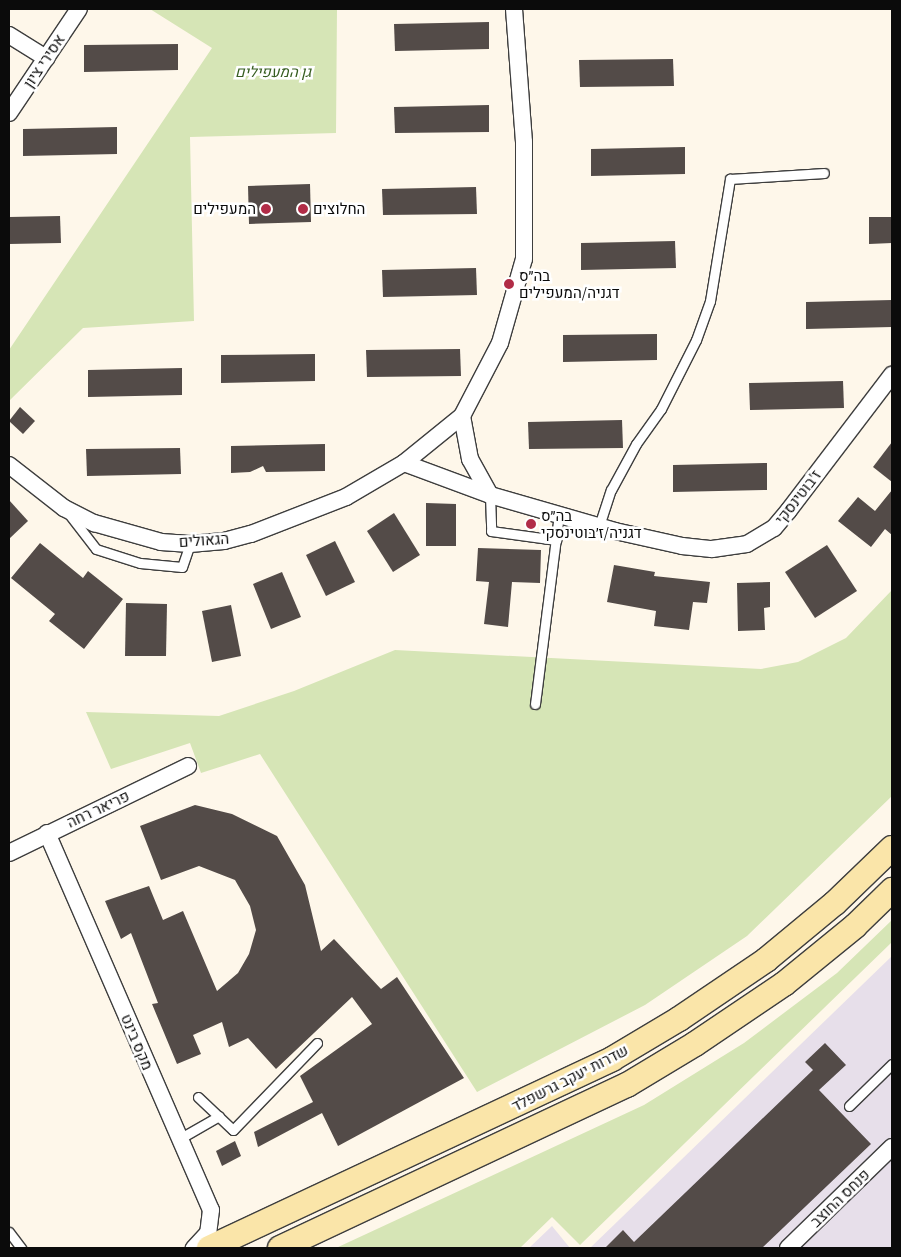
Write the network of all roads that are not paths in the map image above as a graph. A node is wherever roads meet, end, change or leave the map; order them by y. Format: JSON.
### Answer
{"nodes":[{"id":1,"x":79,"y":9,"type":"edge"},
{"id":2,"x":514,"y":9,"type":"edge"},
{"id":3,"x":9,"y":35,"type":"edge"},
{"id":4,"x":46,"y":58,"type":"junction"},
{"id":5,"x":9,"y":113,"type":"edge"},
{"id":6,"x":824,"y":173,"type":"dead end"},
{"id":7,"x":892,"y":375,"type":"edge"},
{"id":8,"x":462,"y":416,"type":"junction"},
{"id":9,"x":404,"y":463,"type":"junction"},
{"id":10,"x":9,"y":466,"type":"edge"},
{"id":11,"x":490,"y":495,"type":"junction"},
{"id":12,"x":64,"y":508,"type":"junction"},
{"id":13,"x":559,"y":514,"type":"junction"},
{"id":14,"x":598,"y":526,"type":"junction"},
{"id":15,"x":556,"y":540,"type":"junction"},
{"id":16,"x":190,"y":544,"type":"junction"},
{"id":17,"x":535,"y":704,"type":"dead end"},
{"id":18,"x":188,"y":766,"type":"dead end"},
{"id":19,"x":47,"y":833,"type":"junction"},
{"id":20,"x":892,"y":848,"type":"edge"},
{"id":21,"x":9,"y":854,"type":"edge"},
{"id":22,"x":892,"y":890,"type":"edge"},
{"id":23,"x":317,"y":1043,"type":"dead end"},
{"id":24,"x":892,"y":1064,"type":"edge"},
{"id":25,"x":198,"y":1096,"type":"dead end"},
{"id":26,"x":849,"y":1106,"type":"dead end"},
{"id":27,"x":219,"y":1116,"type":"junction"},
{"id":28,"x":179,"y":1139,"type":"junction"},
{"id":29,"x":892,"y":1147,"type":"edge"},
{"id":30,"x":9,"y":1232,"type":"edge"},
{"id":31,"x":21,"y":1248,"type":"edge"},
{"id":32,"x":194,"y":1248,"type":"edge"},
{"id":33,"x":209,"y":1248,"type":"edge"},
{"id":34,"x":280,"y":1248,"type":"edge"},
{"id":35,"x":788,"y":1248,"type":"edge"}],
"edges":[{"from":1,"to":4,"type":"street","name":"אסירי ציון"},
{"from":2,"to":8,"type":"street"},
{"from":3,"to":4,"type":"street"},
{"from":4,"to":5,"type":"street","name":"אסירי ציון"},
{"from":6,"to":14,"type":"lane"},
{"from":7,"to":14,"type":"street","name":"ז'בוטינסקי"},
{"from":8,"to":9,"type":"street"},
{"from":8,"to":11,"type":"street"},
{"from":9,"to":11,"type":"street","name":"ז'בוטינסקי"},
{"from":9,"to":16,"type":"street","name":"הגאולים"},
{"from":10,"to":12,"type":"street","name":"הגאולים"},
{"from":11,"to":13,"type":"street","name":"ז'בוטינסקי"},
{"from":11,"to":15,"type":"lane"},
{"from":12,"to":16,"type":"street","name":"הגאולים"},
{"from":12,"to":16,"type":"lane"},
{"from":13,"to":14,"type":"street","name":"ז'בוטינסקי"},
{"from":13,"to":15,"type":"lane"},
{"from":15,"to":17,"type":"lane"},
{"from":18,"to":19,"type":"street","name":"פריאר רחה"},
{"from":19,"to":21,"type":"street","name":"פריאר רחה"},
{"from":19,"to":28,"type":"street","name":"מקס בינט"},
{"from":20,"to":33,"type":"main road","name":"שדרות יעקב גרשפלד"},
{"from":22,"to":34,"type":"main road","name":"שדרות יעקב גרשפלד"},
{"from":23,"to":27,"type":"lane"},
{"from":24,"to":26,"type":"lane"},
{"from":25,"to":27,"type":"lane"},
{"from":27,"to":28,"type":"lane"},
{"from":28,"to":32,"type":"street","name":"מקס בינט"},
{"from":29,"to":35,"type":"street","name":"פנחס החוצב"},
{"from":30,"to":31,"type":"lane"}]}
